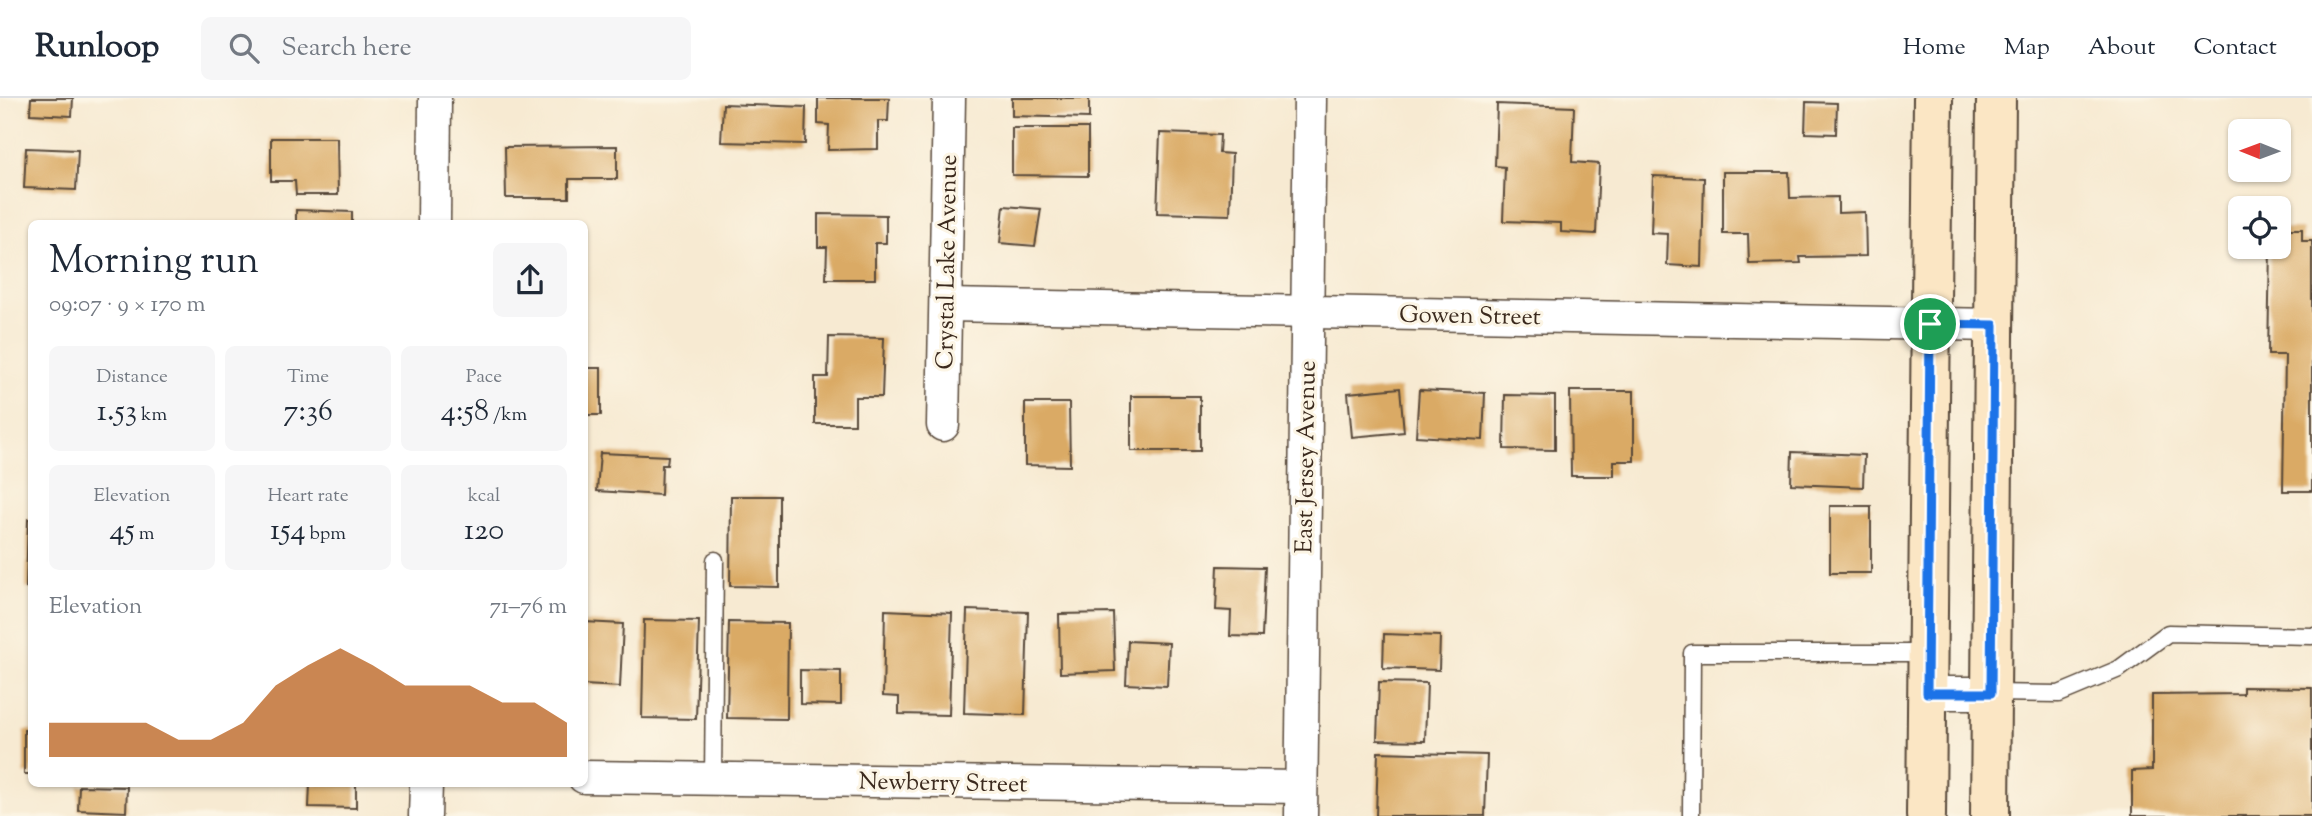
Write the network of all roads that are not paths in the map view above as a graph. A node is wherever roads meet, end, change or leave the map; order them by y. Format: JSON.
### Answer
{"nodes":[{"id":1,"x":435,"y":98,"type":"edge"},
{"id":2,"x":949,"y":98,"type":"edge"},
{"id":3,"x":1310,"y":98,"type":"edge"},
{"id":4,"x":1933,"y":98,"type":"edge"},
{"id":5,"x":1996,"y":98,"type":"edge"},
{"id":6,"x":433,"y":220,"type":"edge"},
{"id":7,"x":946,"y":305,"type":"junction"},
{"id":8,"x":1307,"y":311,"type":"junction"},
{"id":9,"x":1930,"y":324,"type":"junction"},
{"id":10,"x":1994,"y":325,"type":"junction"},
{"id":11,"x":943,"y":425,"type":"dead end"},
{"id":12,"x":715,"y":560,"type":"dead end"},
{"id":13,"x":2312,"y":636,"type":"edge"},
{"id":14,"x":1927,"y":653,"type":"junction"},
{"id":15,"x":1927,"y":693,"type":"junction"},
{"id":16,"x":1991,"y":693,"type":"junction"},
{"id":17,"x":588,"y":778,"type":"edge"},
{"id":18,"x":713,"y":779,"type":"junction"},
{"id":19,"x":426,"y":787,"type":"edge"},
{"id":20,"x":1301,"y":802,"type":"edge"},
{"id":21,"x":425,"y":816,"type":"edge"},
{"id":22,"x":1690,"y":816,"type":"edge"},
{"id":23,"x":1926,"y":816,"type":"edge"},
{"id":24,"x":1990,"y":816,"type":"edge"}],
"edges":[{"from":1,"to":6,"type":"street"},
{"from":2,"to":7,"type":"street","name":"Crystal Lake Avenue"},
{"from":3,"to":8,"type":"street","name":"East Jersey Avenue"},
{"from":4,"to":9,"type":"street"},
{"from":5,"to":10,"type":"street"},
{"from":7,"to":8,"type":"street","name":"Gowen Street"},
{"from":7,"to":11,"type":"street","name":"Crystal Lake Avenue"},
{"from":8,"to":9,"type":"street","name":"Gowen Street"},
{"from":8,"to":20,"type":"street","name":"East Jersey Avenue"},
{"from":9,"to":10,"type":"street","name":"Gowen Street"},
{"from":9,"to":14,"type":"street"},
{"from":10,"to":16,"type":"street"},
{"from":12,"to":18,"type":"lane"},
{"from":13,"to":16,"type":"lane"},
{"from":14,"to":15,"type":"street"},
{"from":14,"to":22,"type":"lane"},
{"from":15,"to":16,"type":"street"},
{"from":15,"to":23,"type":"street"},
{"from":16,"to":24,"type":"street"},
{"from":17,"to":18,"type":"street","name":"Newberry Street"},
{"from":18,"to":20,"type":"street","name":"Newberry Street"},
{"from":19,"to":21,"type":"street"}]}
